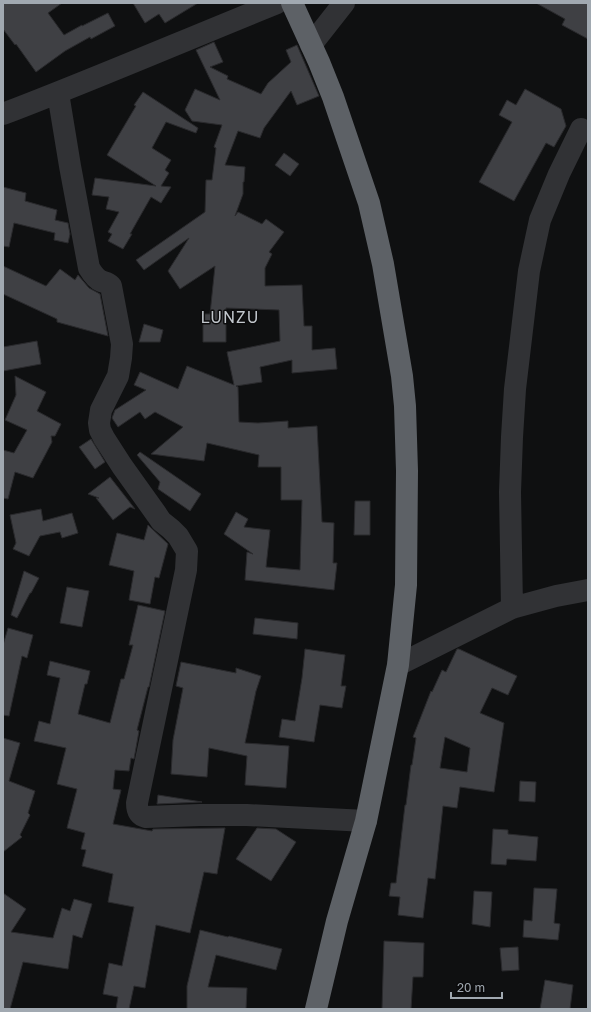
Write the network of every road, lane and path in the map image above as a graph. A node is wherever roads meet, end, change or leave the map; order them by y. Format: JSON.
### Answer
{"nodes":[{"id":1,"x":277,"y":3,"type":"edge"},
{"id":2,"x":292,"y":3,"type":"edge"},
{"id":3,"x":344,"y":3,"type":"edge"},
{"id":4,"x":311,"y":45,"type":"junction"},
{"id":5,"x":58,"y":93,"type":"junction"},
{"id":6,"x":3,"y":114,"type":"edge"},
{"id":7,"x":581,"y":129,"type":"dead end"},
{"id":8,"x":588,"y":590,"type":"edge"},
{"id":9,"x":512,"y":608,"type":"junction"},
{"id":10,"x":398,"y":665,"type":"junction"},
{"id":11,"x":366,"y":821,"type":"junction"},
{"id":12,"x":316,"y":1009,"type":"edge"}],
"edges":[{"from":1,"to":5,"type":"street"},
{"from":2,"to":4,"type":"highway"},
{"from":3,"to":4,"type":"street"},
{"from":4,"to":10,"type":"highway"},
{"from":5,"to":6,"type":"street"},
{"from":5,"to":11,"type":"street"},
{"from":7,"to":9,"type":"street"},
{"from":8,"to":9,"type":"street"},
{"from":9,"to":10,"type":"street"},
{"from":10,"to":11,"type":"highway"},
{"from":11,"to":12,"type":"highway"}]}
